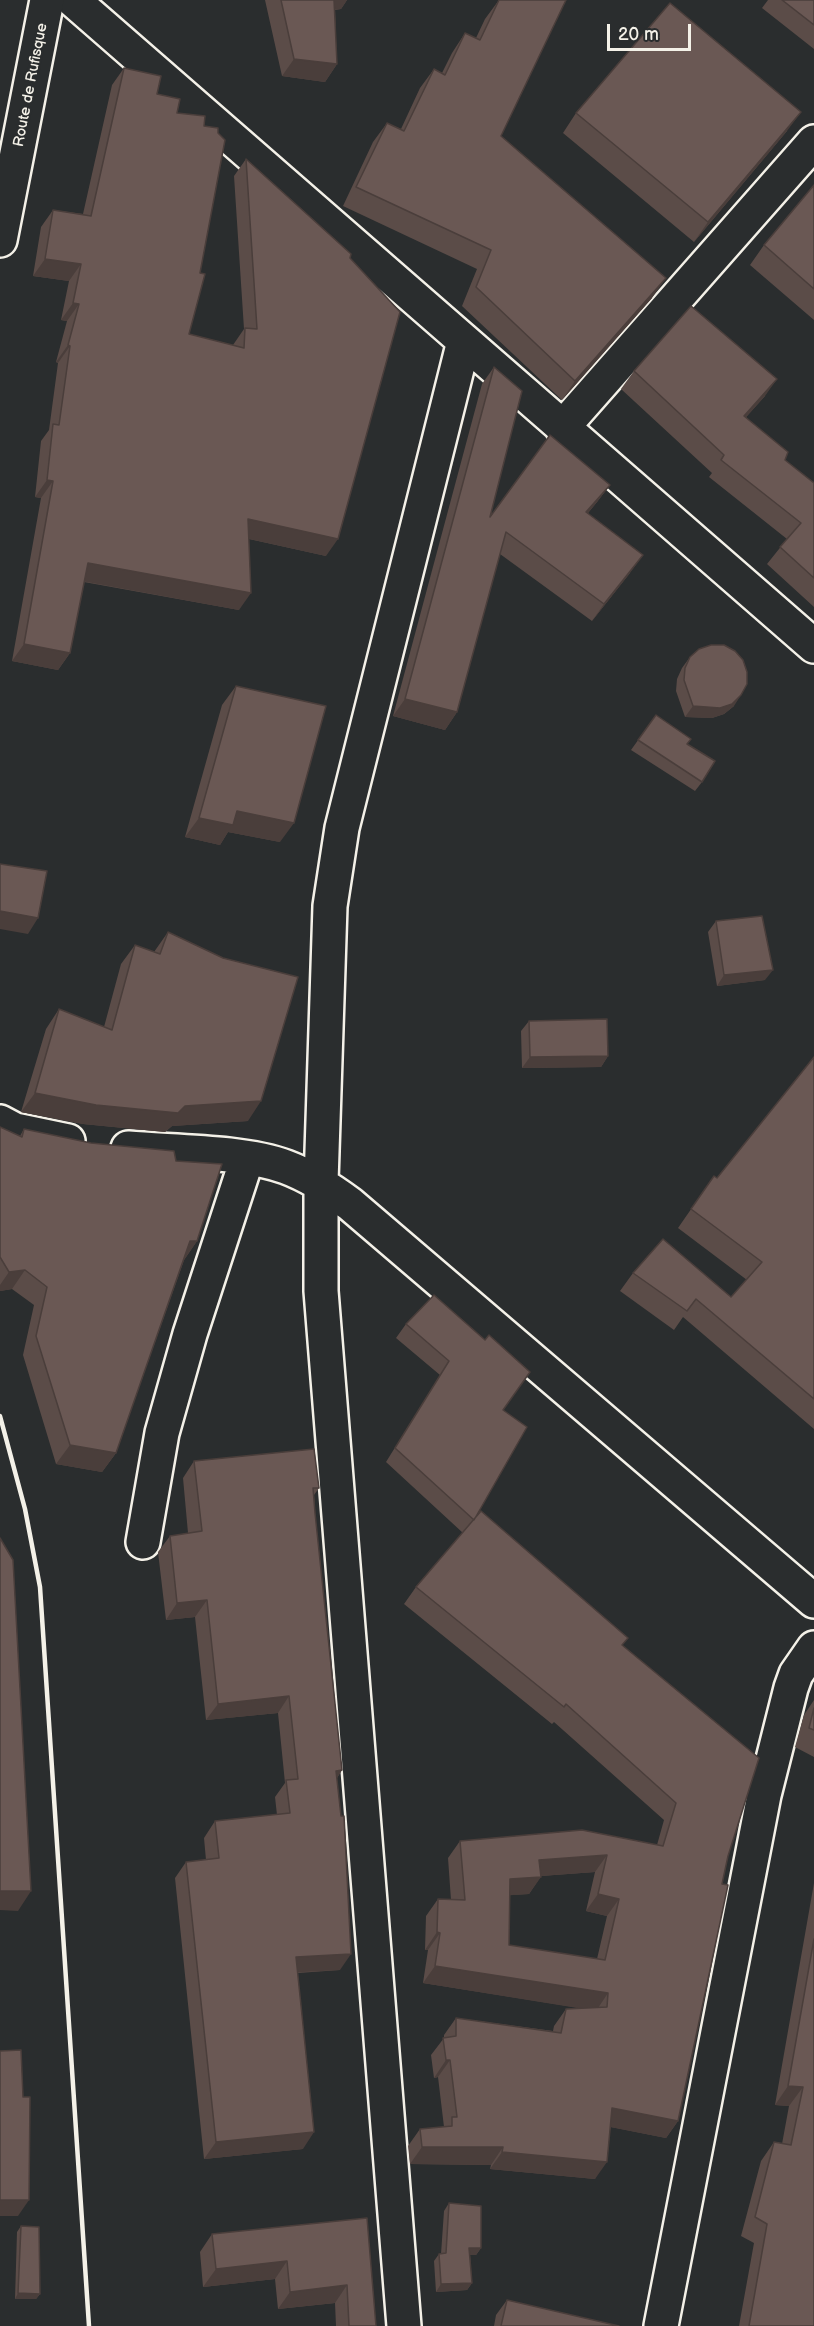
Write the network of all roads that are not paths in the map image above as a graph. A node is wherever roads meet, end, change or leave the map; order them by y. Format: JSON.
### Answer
{"nodes":[{"id":1,"x":47,"y":0,"type":"edge"},
{"id":2,"x":74,"y":0,"type":"edge"},
{"id":3,"x":814,"y":142,"type":"edge"},
{"id":4,"x":0,"y":240,"type":"edge"},
{"id":5,"x":464,"y":340,"type":"junction"},
{"id":6,"x":562,"y":428,"type":"junction"},
{"id":7,"x":814,"y":646,"type":"edge"},
{"id":8,"x":0,"y":1122,"type":"edge"},
{"id":9,"x":247,"y":1159,"type":"junction"},
{"id":10,"x":321,"y":1182,"type":"junction"},
{"id":11,"x":143,"y":1542,"type":"dead end"},
{"id":12,"x":814,"y":1601,"type":"edge"},
{"id":13,"x":814,"y":1648,"type":"edge"},
{"id":14,"x":404,"y":2326,"type":"edge"},
{"id":15,"x":661,"y":2326,"type":"edge"}],
"edges":[{"from":1,"to":4,"type":"street","name":"Route de Rufisque"},
{"from":2,"to":5,"type":"street"},
{"from":3,"to":6,"type":"street"},
{"from":5,"to":6,"type":"street"},
{"from":5,"to":10,"type":"street"},
{"from":6,"to":7,"type":"street"},
{"from":8,"to":9,"type":"street"},
{"from":9,"to":10,"type":"street"},
{"from":9,"to":11,"type":"street"},
{"from":10,"to":12,"type":"street"},
{"from":10,"to":14,"type":"street"},
{"from":13,"to":15,"type":"street"}]}
